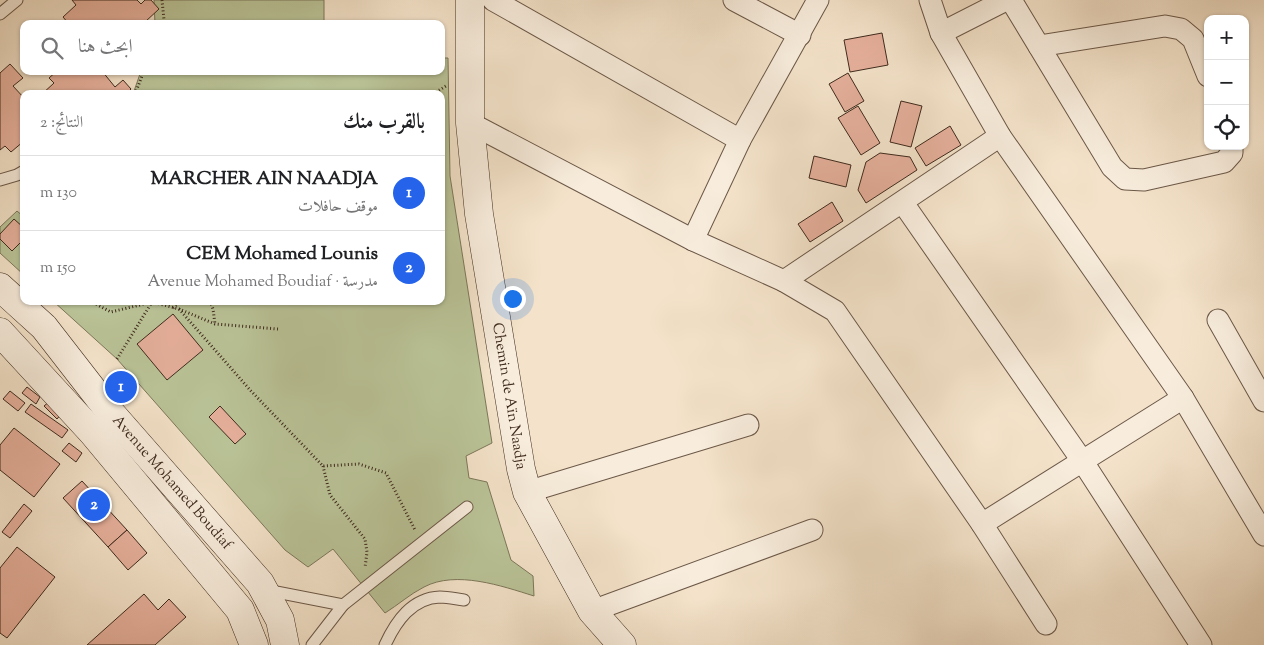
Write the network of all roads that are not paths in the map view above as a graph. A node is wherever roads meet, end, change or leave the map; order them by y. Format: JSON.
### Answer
{"nodes":[{"id":1,"x":17,"y":0,"type":"edge"},
{"id":2,"x":470,"y":0,"type":"edge"},
{"id":3,"x":493,"y":0,"type":"edge"},
{"id":4,"x":734,"y":0,"type":"edge"},
{"id":5,"x":818,"y":0,"type":"edge"},
{"id":6,"x":930,"y":0,"type":"edge"},
{"id":7,"x":1006,"y":0,"type":"edge"},
{"id":8,"x":1011,"y":0,"type":"edge"},
{"id":9,"x":0,"y":14,"type":"edge"},
{"id":10,"x":941,"y":33,"type":"junction"},
{"id":11,"x":800,"y":35,"type":"junction"},
{"id":12,"x":1038,"y":46,"type":"junction"},
{"id":13,"x":1204,"y":66,"type":"edge"},
{"id":14,"x":470,"y":123,"type":"junction"},
{"id":15,"x":1000,"y":136,"type":"junction"},
{"id":16,"x":740,"y":140,"type":"junction"},
{"id":17,"x":1232,"y":150,"type":"edge"},
{"id":18,"x":20,"y":173,"type":"edge"},
{"id":19,"x":0,"y":180,"type":"edge"},
{"id":20,"x":903,"y":203,"type":"junction"},
{"id":21,"x":693,"y":240,"type":"junction"},
{"id":22,"x":784,"y":281,"type":"junction"},
{"id":23,"x":0,"y":287,"type":"edge"},
{"id":24,"x":1218,"y":320,"type":"dead end"},
{"id":25,"x":0,"y":332,"type":"edge"},
{"id":26,"x":1183,"y":398,"type":"junction"},
{"id":27,"x":1264,"y":400,"type":"edge"},
{"id":28,"x":748,"y":425,"type":"dead end"},
{"id":29,"x":1082,"y":462,"type":"junction"},
{"id":30,"x":527,"y":492,"type":"junction"},
{"id":31,"x":467,"y":507,"type":"dead end"},
{"id":32,"x":982,"y":524,"type":"junction"},
{"id":33,"x":812,"y":530,"type":"dead end"},
{"id":34,"x":1264,"y":535,"type":"edge"},
{"id":35,"x":264,"y":590,"type":"junction"},
{"id":36,"x":464,"y":600,"type":"dead end"},
{"id":37,"x":343,"y":606,"type":"junction"},
{"id":38,"x":592,"y":611,"type":"junction"},
{"id":39,"x":1046,"y":624,"type":"dead end"},
{"id":40,"x":254,"y":645,"type":"edge"},
{"id":41,"x":285,"y":645,"type":"edge"},
{"id":42,"x":312,"y":645,"type":"edge"},
{"id":43,"x":385,"y":645,"type":"edge"},
{"id":44,"x":622,"y":645,"type":"edge"},
{"id":45,"x":1201,"y":645,"type":"edge"}],
"edges":[{"from":1,"to":9,"type":"lane"},
{"from":2,"to":14,"type":"main road","name":"Chemin de Aïn Naadja"},
{"from":3,"to":16,"type":"street"},
{"from":4,"to":11,"type":"street"},
{"from":5,"to":11,"type":"street"},
{"from":6,"to":10,"type":"street"},
{"from":7,"to":10,"type":"street"},
{"from":8,"to":12,"type":"street"},
{"from":10,"to":15,"type":"street"},
{"from":11,"to":16,"type":"street"},
{"from":12,"to":13,"type":"street"},
{"from":12,"to":17,"type":"street"},
{"from":14,"to":21,"type":"street"},
{"from":14,"to":30,"type":"main road","name":"Chemin de Aïn Naadja"},
{"from":15,"to":20,"type":"street"},
{"from":15,"to":26,"type":"street"},
{"from":16,"to":21,"type":"street"},
{"from":18,"to":19,"type":"lane"},
{"from":20,"to":22,"type":"street"},
{"from":20,"to":29,"type":"street"},
{"from":21,"to":22,"type":"street"},
{"from":22,"to":32,"type":"street"},
{"from":23,"to":35,"type":"main road","name":"Avenue Mohamed Boudiaf"},
{"from":24,"to":27,"type":"street"},
{"from":25,"to":40,"type":"main road","name":"Avenue Mohamed Boudiaf"},
{"from":26,"to":29,"type":"street"},
{"from":26,"to":34,"type":"street"},
{"from":28,"to":30,"type":"street"},
{"from":29,"to":32,"type":"street"},
{"from":29,"to":45,"type":"street"},
{"from":30,"to":38,"type":"main road","name":"Chemin de Aïn Naadja"},
{"from":31,"to":37,"type":"lane"},
{"from":32,"to":39,"type":"street"},
{"from":33,"to":38,"type":"street"},
{"from":35,"to":37,"type":"lane"},
{"from":35,"to":41,"type":"main road","name":"Avenue Mohamed Boudiaf"},
{"from":36,"to":43,"type":"lane"},
{"from":37,"to":42,"type":"lane"},
{"from":38,"to":44,"type":"main road","name":"Chemin de Aïn Naadja"}]}
